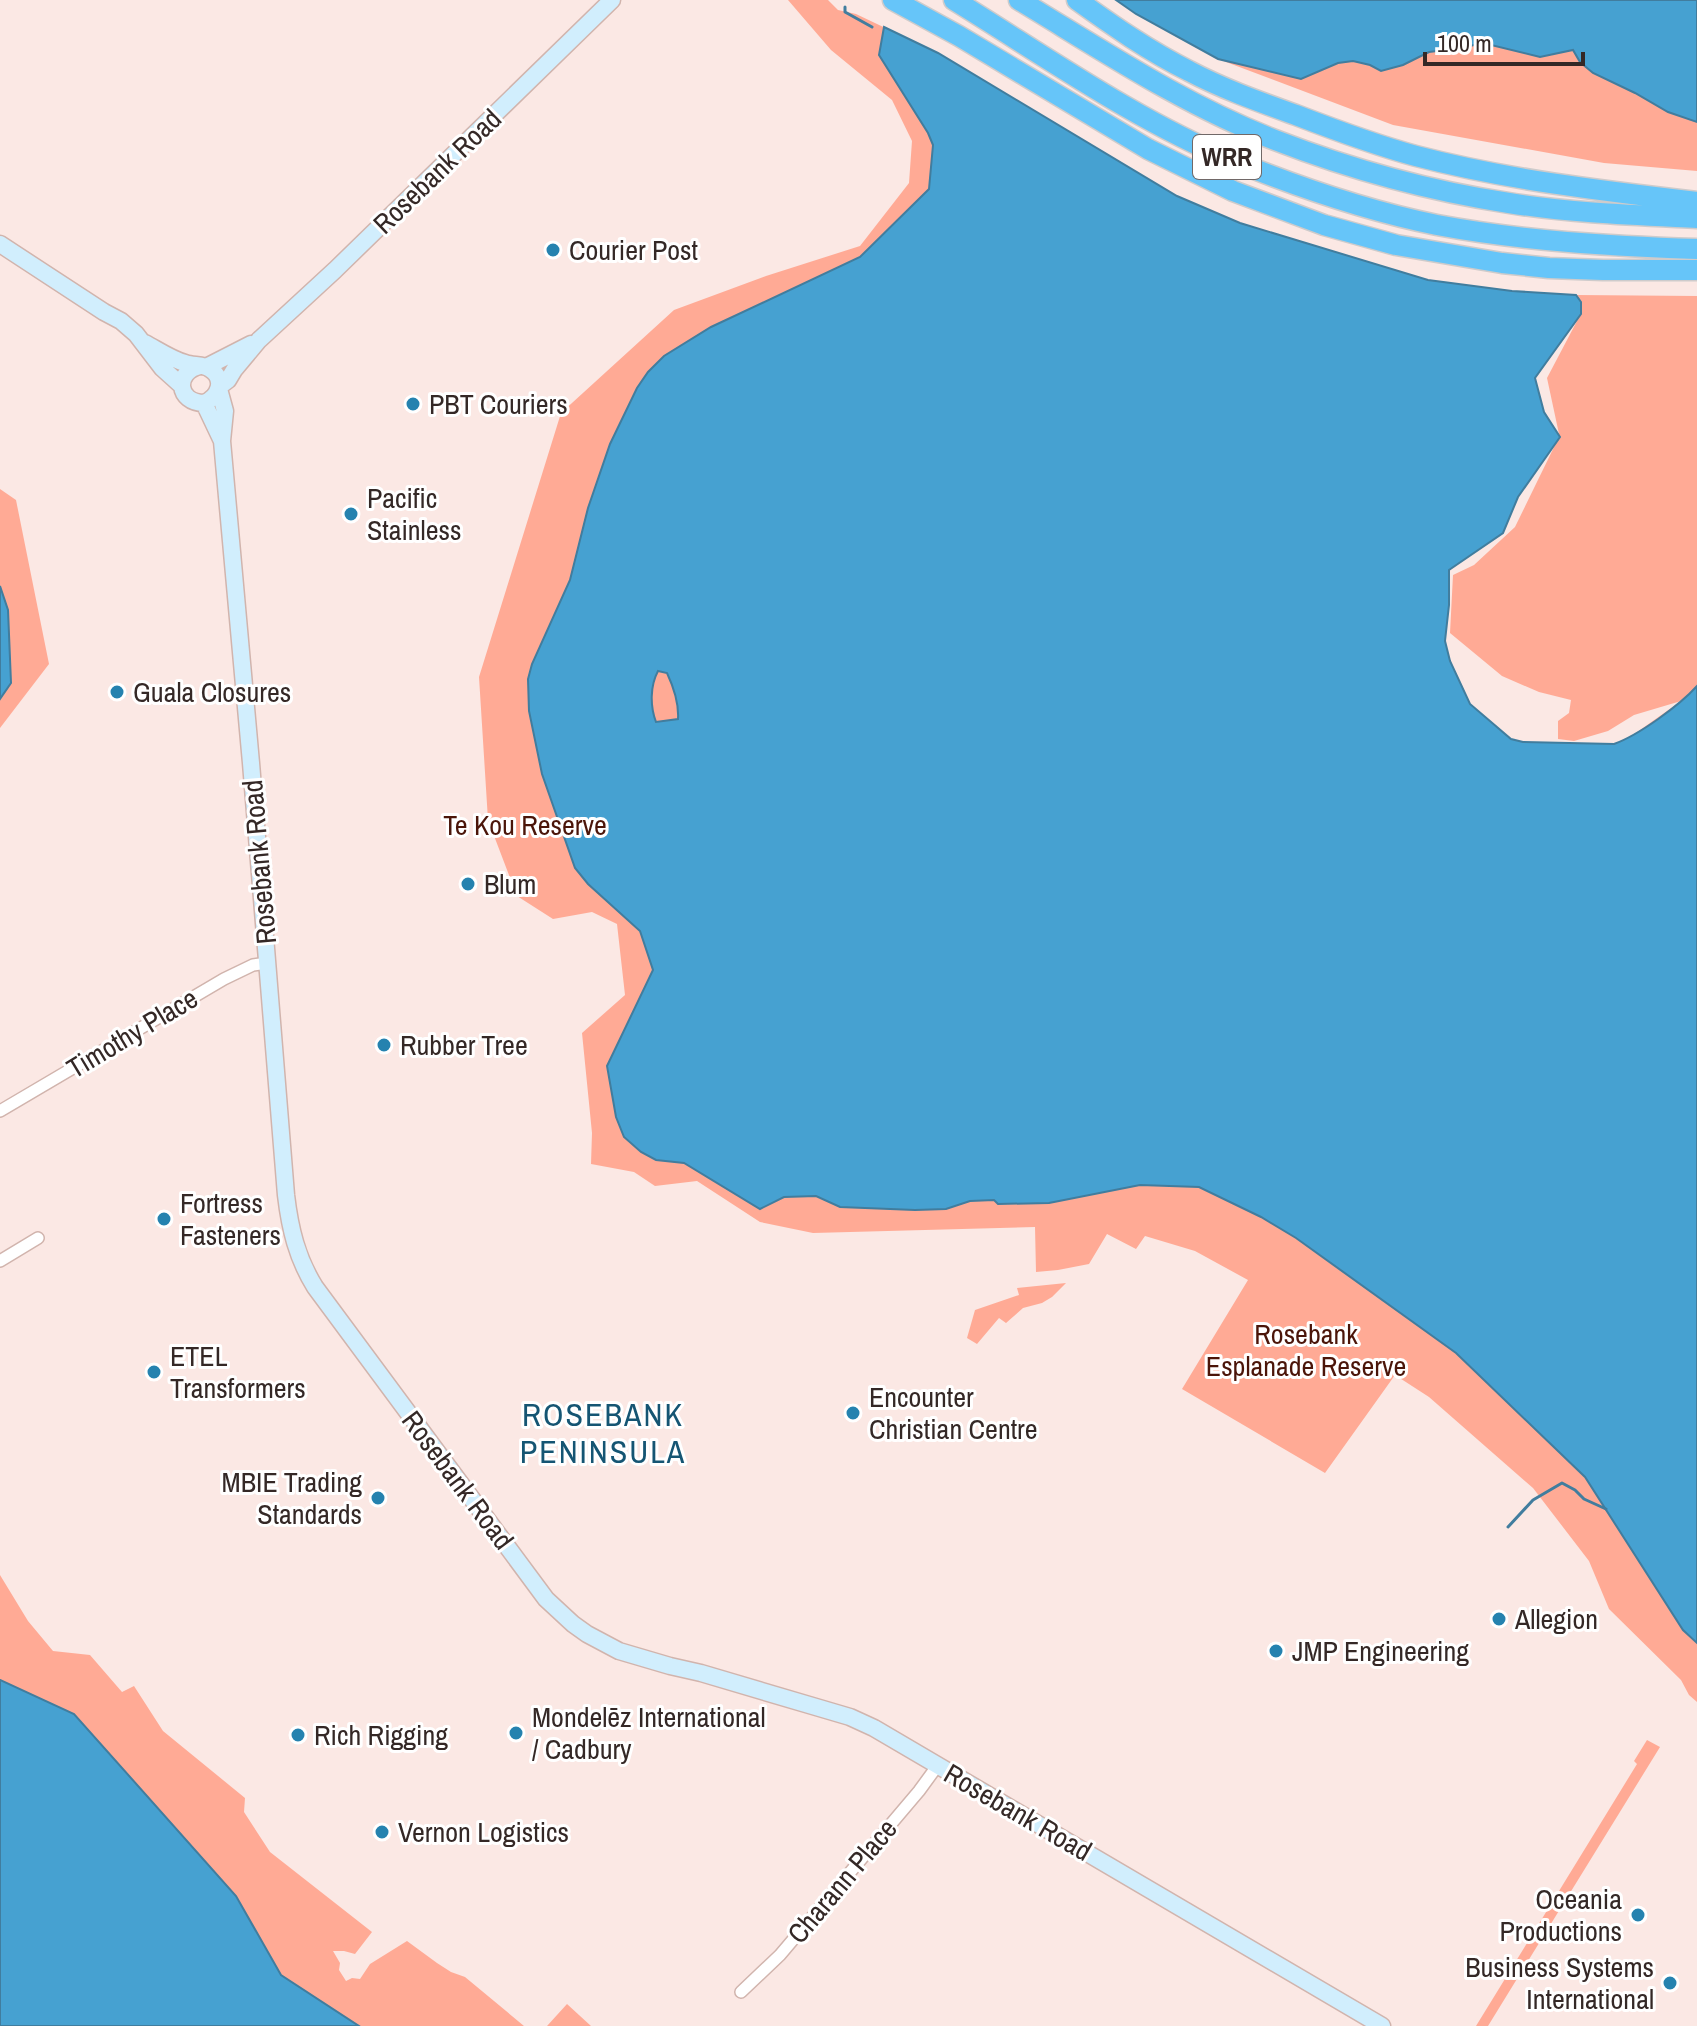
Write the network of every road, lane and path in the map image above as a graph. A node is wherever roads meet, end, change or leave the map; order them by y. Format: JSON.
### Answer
{"nodes":[{"id":1,"x":612,"y":0,"type":"edge"},
{"id":2,"x":954,"y":0,"type":"edge"},
{"id":3,"x":1019,"y":0,"type":"edge"},
{"id":4,"x":1077,"y":0,"type":"edge"},
{"id":5,"x":897,"y":2,"type":"edge"},
{"id":6,"x":1697,"y":202,"type":"edge"},
{"id":7,"x":1697,"y":218,"type":"edge"},
{"id":8,"x":0,"y":244,"type":"edge"},
{"id":9,"x":1697,"y":249,"type":"edge"},
{"id":10,"x":1697,"y":270,"type":"edge"},
{"id":11,"x":259,"y":340,"type":"junction"},
{"id":12,"x":140,"y":341,"type":"junction"},
{"id":13,"x":203,"y":366,"type":"junction"},
{"id":14,"x":182,"y":386,"type":"junction"},
{"id":15,"x":219,"y":388,"type":"junction"},
{"id":16,"x":204,"y":403,"type":"junction"},
{"id":17,"x":222,"y":441,"type":"junction"},
{"id":18,"x":267,"y":963,"type":"junction"},
{"id":19,"x":0,"y":1111,"type":"edge"},
{"id":20,"x":38,"y":1238,"type":"dead end"},
{"id":21,"x":0,"y":1261,"type":"edge"},
{"id":22,"x":938,"y":1765,"type":"junction"},
{"id":23,"x":741,"y":1992,"type":"dead end"},
{"id":24,"x":1382,"y":2026,"type":"edge"}],
"edges":[{"from":1,"to":11,"type":"main road","name":"Rosebank Road"},
{"from":2,"to":9,"type":"highway","number":"WRR"},
{"from":3,"to":7,"type":"highway","number":"WRR"},
{"from":4,"to":6,"type":"highway"},
{"from":5,"to":10,"type":"highway"},
{"from":8,"to":12,"type":"main road"},
{"from":11,"to":13,"type":"main road","name":"Rosebank Road"},
{"from":11,"to":15,"type":"main road","name":"Rosebank Road"},
{"from":12,"to":13,"type":"main road"},
{"from":12,"to":14,"type":"main road"},
{"from":13,"to":14,"type":"main road"},
{"from":13,"to":15,"type":"main road"},
{"from":14,"to":16,"type":"main road"},
{"from":15,"to":16,"type":"main road"},
{"from":15,"to":17,"type":"main road","name":"Rosebank Road"},
{"from":16,"to":17,"type":"main road","name":"Rosebank Road"},
{"from":17,"to":18,"type":"main road","name":"Rosebank Road"},
{"from":18,"to":19,"type":"street","name":"Timothy Place"},
{"from":18,"to":22,"type":"main road","name":"Rosebank Road"},
{"from":20,"to":21,"type":"street"},
{"from":22,"to":23,"type":"street","name":"Charann Place"},
{"from":22,"to":24,"type":"main road","name":"Rosebank Road"}]}
